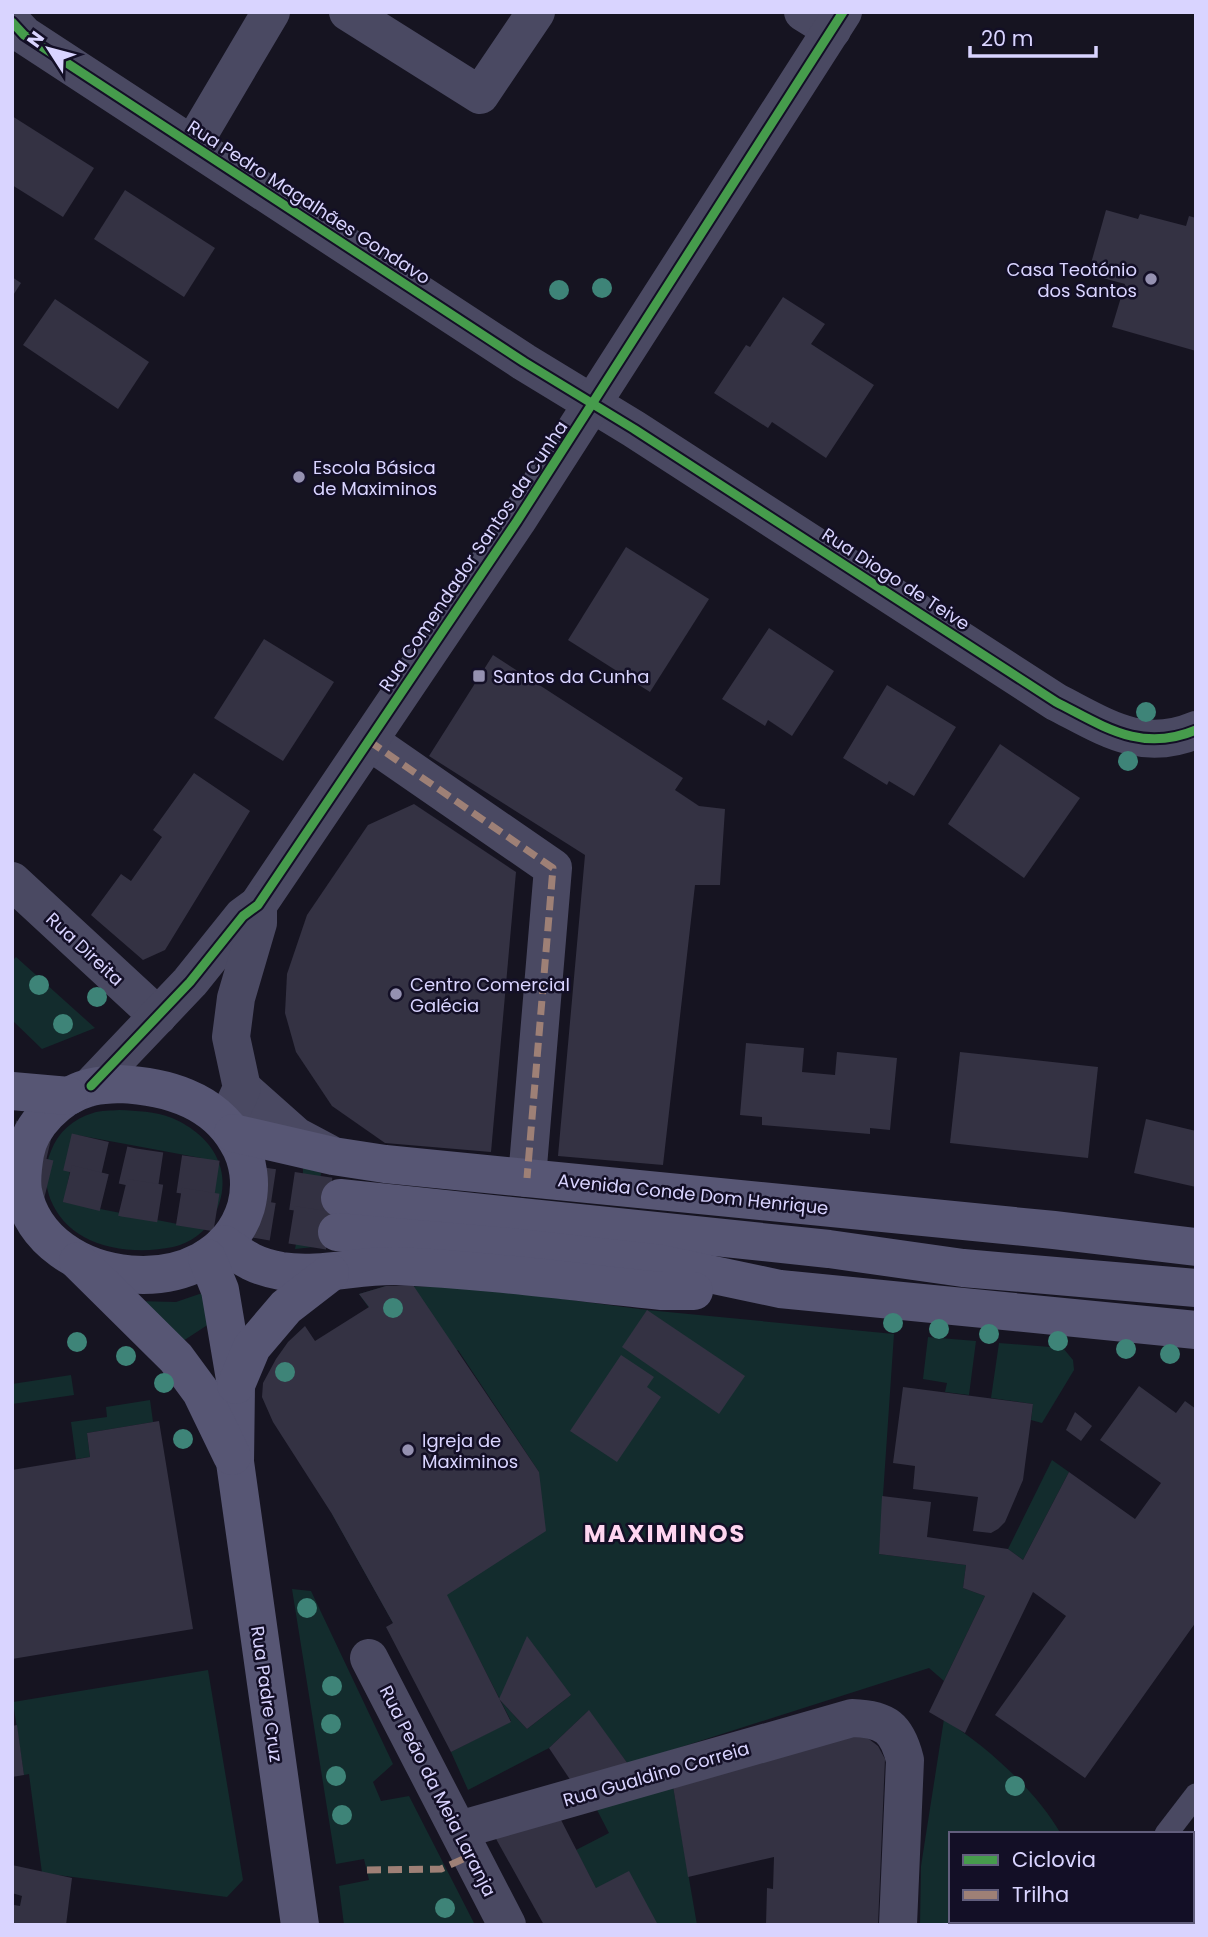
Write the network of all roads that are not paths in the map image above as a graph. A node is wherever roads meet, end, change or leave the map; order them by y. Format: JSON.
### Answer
{"nodes":[{"id":1,"x":271,"y":12,"type":"edge"},
{"id":2,"x":348,"y":12,"type":"edge"},
{"id":3,"x":537,"y":12,"type":"edge"},
{"id":4,"x":826,"y":18,"type":"edge"},
{"id":5,"x":12,"y":22,"type":"edge"},
{"id":6,"x":193,"y":144,"type":"junction"},
{"id":7,"x":593,"y":403,"type":"junction"},
{"id":8,"x":1196,"y":730,"type":"edge"},
{"id":9,"x":369,"y":741,"type":"junction"},
{"id":10,"x":12,"y":881,"type":"edge"},
{"id":11,"x":258,"y":905,"type":"junction"},
{"id":12,"x":158,"y":1016,"type":"junction"},
{"id":13,"x":242,"y":1088,"type":"junction"},
{"id":14,"x":12,"y":1091,"type":"edge"},
{"id":15,"x":80,"y":1091,"type":"junction"},
{"id":16,"x":230,"y":1128,"type":"junction"},
{"id":17,"x":333,"y":1156,"type":"junction"},
{"id":18,"x":527,"y":1178,"type":"junction"},
{"id":19,"x":24,"y":1224,"type":"edge"},
{"id":20,"x":1054,"y":1230,"type":"junction"},
{"id":21,"x":1196,"y":1247,"type":"edge"},
{"id":22,"x":829,"y":1249,"type":"junction"},
{"id":23,"x":216,"y":1251,"type":"junction"},
{"id":24,"x":74,"y":1257,"type":"junction"},
{"id":25,"x":330,"y":1273,"type":"junction"},
{"id":26,"x":1196,"y":1288,"type":"edge"},
{"id":27,"x":780,"y":1289,"type":"junction"},
{"id":28,"x":1196,"y":1331,"type":"edge"},
{"id":29,"x":236,"y":1385,"type":"junction"},
{"id":30,"x":235,"y":1462,"type":"junction"},
{"id":31,"x":369,"y":1658,"type":"dead end"},
{"id":32,"x":1196,"y":1795,"type":"edge"},
{"id":33,"x":459,"y":1830,"type":"junction"},
{"id":34,"x":1168,"y":1832,"type":"edge"},
{"id":35,"x":300,"y":1925,"type":"edge"},
{"id":36,"x":507,"y":1925,"type":"edge"},
{"id":37,"x":898,"y":1925,"type":"edge"}],
"edges":[{"from":1,"to":6,"type":"street"},
{"from":2,"to":3,"type":"street"},
{"from":4,"to":7,"type":"street","name":"Rua Comendador Santos da Cunha"},
{"from":5,"to":6,"type":"street","name":"Rua Pedro Magalhães Gondavo"},
{"from":6,"to":7,"type":"street","name":"Rua Pedro Magalhães Gondavo"},
{"from":7,"to":8,"type":"street","name":"Rua Diogo de Teive"},
{"from":7,"to":9,"type":"street","name":"Rua Comendador Santos da Cunha"},
{"from":9,"to":11,"type":"street","name":"Rua Comendador Santos da Cunha"},
{"from":9,"to":18,"type":"street"},
{"from":10,"to":12,"type":"street","name":"Rua Direita"},
{"from":11,"to":12,"type":"street","name":"Rua Comendador Santos da Cunha"},
{"from":11,"to":13,"type":"street","name":"Rua Comendador Santos da Cunha"},
{"from":12,"to":15,"type":"street","name":"Rua Comendador Santos da Cunha"},
{"from":13,"to":16,"type":"street"},
{"from":13,"to":17,"type":"street","name":"Avenida Conde Dom Henrique"},
{"from":14,"to":15,"type":"main road"},
{"from":15,"to":16,"type":"main road"},
{"from":15,"to":19,"type":"main road"},
{"from":16,"to":17,"type":"main road","name":"Avenida Conde Dom Henrique"},
{"from":16,"to":23,"type":"main road"},
{"from":17,"to":18,"type":"main road","name":"Avenida Conde Dom Henrique"},
{"from":18,"to":20,"type":"main road","name":"Avenida Conde Dom Henrique"},
{"from":19,"to":24,"type":"main road"},
{"from":20,"to":21,"type":"main road","name":"Avenida Conde Dom Henrique"},
{"from":20,"to":22,"type":"main road","name":"Avenida Conde Dom Henrique"},
{"from":22,"to":26,"type":"main road","name":"Avenida Conde Dom Henrique"},
{"from":22,"to":27,"type":"main road","name":"Avenida Conde Dom Henrique"},
{"from":23,"to":24,"type":"main road"},
{"from":23,"to":25,"type":"main road","name":"Avenida Conde Dom Henrique"},
{"from":23,"to":29,"type":"main road","name":"Rua Padre Cruz"},
{"from":24,"to":30,"type":"main road","name":"Rua Padre Cruz"},
{"from":25,"to":27,"type":"main road","name":"Avenida Conde Dom Henrique"},
{"from":25,"to":29,"type":"main road","name":"Rua Padre Cruz"},
{"from":27,"to":28,"type":"main road","name":"Avenida Conde Dom Henrique"},
{"from":29,"to":30,"type":"main road","name":"Rua Padre Cruz"},
{"from":30,"to":35,"type":"main road","name":"Rua Padre Cruz"},
{"from":31,"to":33,"type":"street","name":"Rua Peão da Meia Laranja"},
{"from":32,"to":34,"type":"lane"},
{"from":33,"to":36,"type":"street","name":"Rua Peão da Meia Laranja"},
{"from":33,"to":37,"type":"street","name":"Rua Gualdino Correia"}]}
